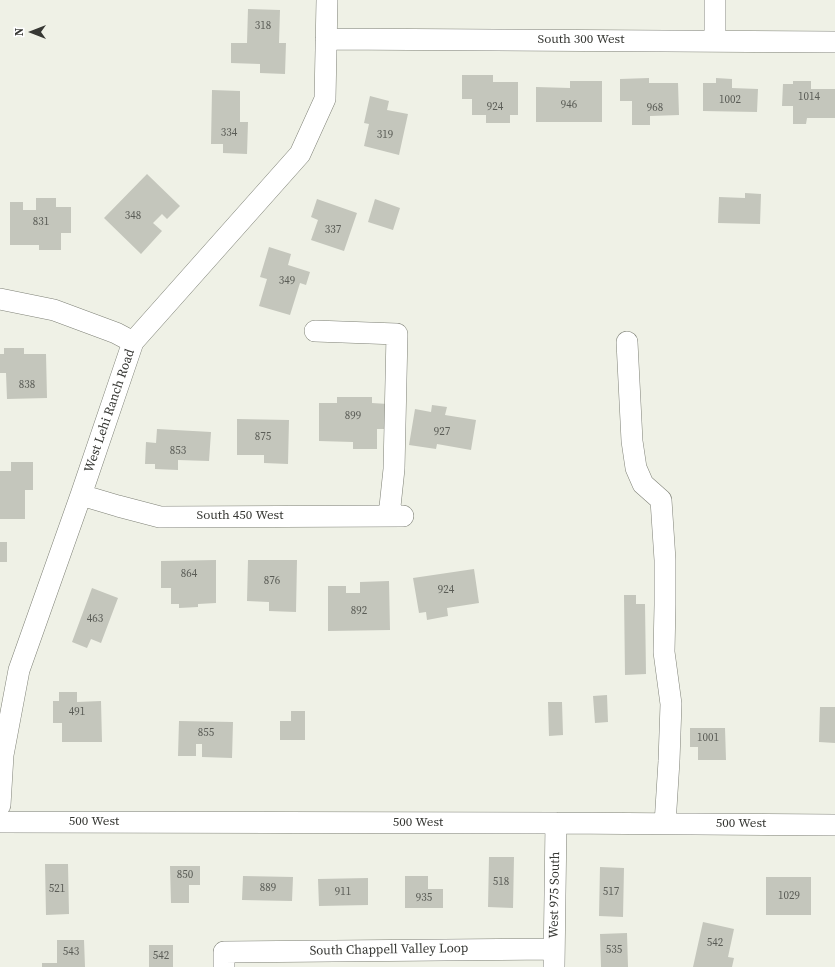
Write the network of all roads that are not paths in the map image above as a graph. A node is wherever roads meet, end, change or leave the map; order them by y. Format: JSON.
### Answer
{"nodes":[{"id":1,"x":327,"y":0,"type":"edge"},
{"id":2,"x":715,"y":0,"type":"edge"},
{"id":3,"x":326,"y":38,"type":"junction"},
{"id":4,"x":715,"y":41,"type":"junction"},
{"id":5,"x":835,"y":42,"type":"edge"},
{"id":6,"x":0,"y":299,"type":"edge"},
{"id":7,"x":316,"y":332,"type":"dead end"},
{"id":8,"x":133,"y":342,"type":"junction"},
{"id":9,"x":627,"y":342,"type":"dead end"},
{"id":10,"x":81,"y":495,"type":"junction"},
{"id":11,"x":0,"y":805,"type":"edge"},
{"id":12,"x":0,"y":822,"type":"edge"},
{"id":13,"x":556,"y":823,"type":"junction"},
{"id":14,"x":665,"y":824,"type":"junction"},
{"id":15,"x":835,"y":825,"type":"edge"},
{"id":16,"x":554,"y":958,"type":"edge"},
{"id":17,"x":224,"y":960,"type":"edge"}],
"edges":[{"from":1,"to":3,"type":"street","name":"West Lehi Ranch Road"},
{"from":2,"to":4,"type":"street"},
{"from":3,"to":4,"type":"street","name":"South 300 West"},
{"from":3,"to":8,"type":"street","name":"West Lehi Ranch Road"},
{"from":4,"to":5,"type":"street","name":"South 300 West"},
{"from":6,"to":8,"type":"street"},
{"from":7,"to":10,"type":"street","name":"South 450 West"},
{"from":8,"to":10,"type":"street","name":"West Lehi Ranch Road"},
{"from":9,"to":14,"type":"street"},
{"from":10,"to":11,"type":"street","name":"West Lehi Ranch Road"},
{"from":12,"to":13,"type":"street","name":"500 West"},
{"from":13,"to":14,"type":"street","name":"500 West"},
{"from":13,"to":16,"type":"street","name":"West 975 South"},
{"from":14,"to":15,"type":"street","name":"500 West"},
{"from":16,"to":17,"type":"street","name":"South Chappell Valley Loop"}]}
